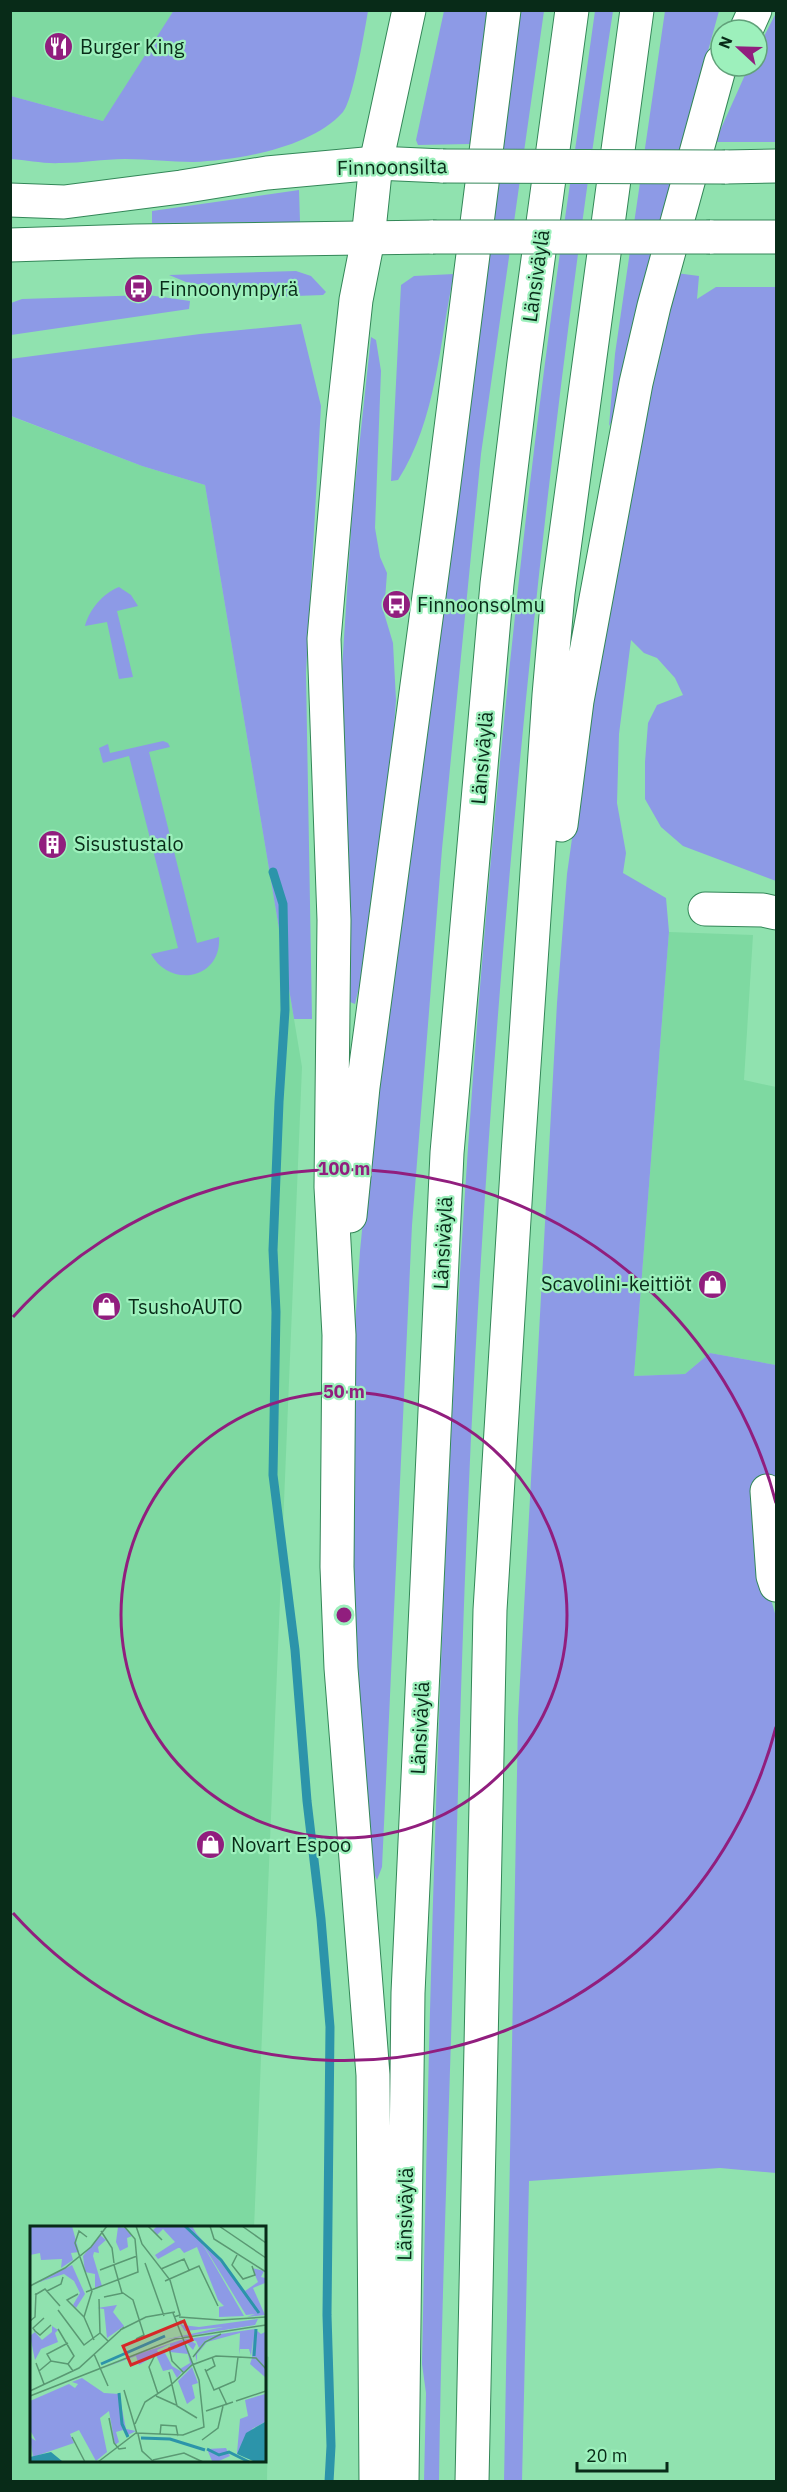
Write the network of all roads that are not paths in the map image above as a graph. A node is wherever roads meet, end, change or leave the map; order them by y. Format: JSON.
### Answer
{"nodes":[{"id":1,"x":409,"y":10,"type":"edge"},
{"id":2,"x":504,"y":10,"type":"edge"},
{"id":3,"x":572,"y":10,"type":"edge"},
{"id":4,"x":637,"y":10,"type":"edge"},
{"id":5,"x":717,"y":78,"type":"edge"},
{"id":6,"x":722,"y":78,"type":"edge"},
{"id":7,"x":710,"y":103,"type":"junction"},
{"id":8,"x":376,"y":163,"type":"junction"},
{"id":9,"x":777,"y":166,"type":"edge"},
{"id":10,"x":10,"y":177,"type":"edge"},
{"id":11,"x":10,"y":200,"type":"edge"},
{"id":12,"x":64,"y":202,"type":"junction"},
{"id":13,"x":777,"y":237,"type":"edge"},
{"id":14,"x":368,"y":239,"type":"junction"},
{"id":15,"x":10,"y":245,"type":"edge"},
{"id":16,"x":705,"y":909,"type":"dead end"},
{"id":17,"x":777,"y":914,"type":"edge"},
{"id":18,"x":518,"y":1154,"type":"junction"},
{"id":19,"x":339,"y":1335,"type":"junction"},
{"id":20,"x":767,"y":1491,"type":"dead end"},
{"id":21,"x":777,"y":1586,"type":"edge"},
{"id":22,"x":376,"y":2481,"type":"edge"},
{"id":23,"x":402,"y":2481,"type":"edge"},
{"id":24,"x":472,"y":2481,"type":"edge"}],
"edges":[{"from":1,"to":8,"type":"main road"},
{"from":2,"to":19,"type":"main road"},
{"from":3,"to":23,"type":"main road","name":"Länsiväylä"},
{"from":4,"to":18,"type":"main road"},
{"from":5,"to":7,"type":"main road"},
{"from":6,"to":7,"type":"main road"},
{"from":7,"to":18,"type":"main road"},
{"from":8,"to":9,"type":"main road","name":"Finnoonsilta","bridge":true},
{"from":8,"to":12,"type":"main road","name":"Finnoonsilta"},
{"from":8,"to":14,"type":"main road"},
{"from":10,"to":12,"type":"main road"},
{"from":11,"to":12,"type":"main road","name":"Finnoonsilta"},
{"from":13,"to":14,"type":"main road","bridge":true},
{"from":14,"to":15,"type":"main road"},
{"from":14,"to":19,"type":"main road"},
{"from":16,"to":17,"type":"main road"},
{"from":18,"to":24,"type":"main road"},
{"from":19,"to":22,"type":"main road"},
{"from":20,"to":21,"type":"main road"}]}
